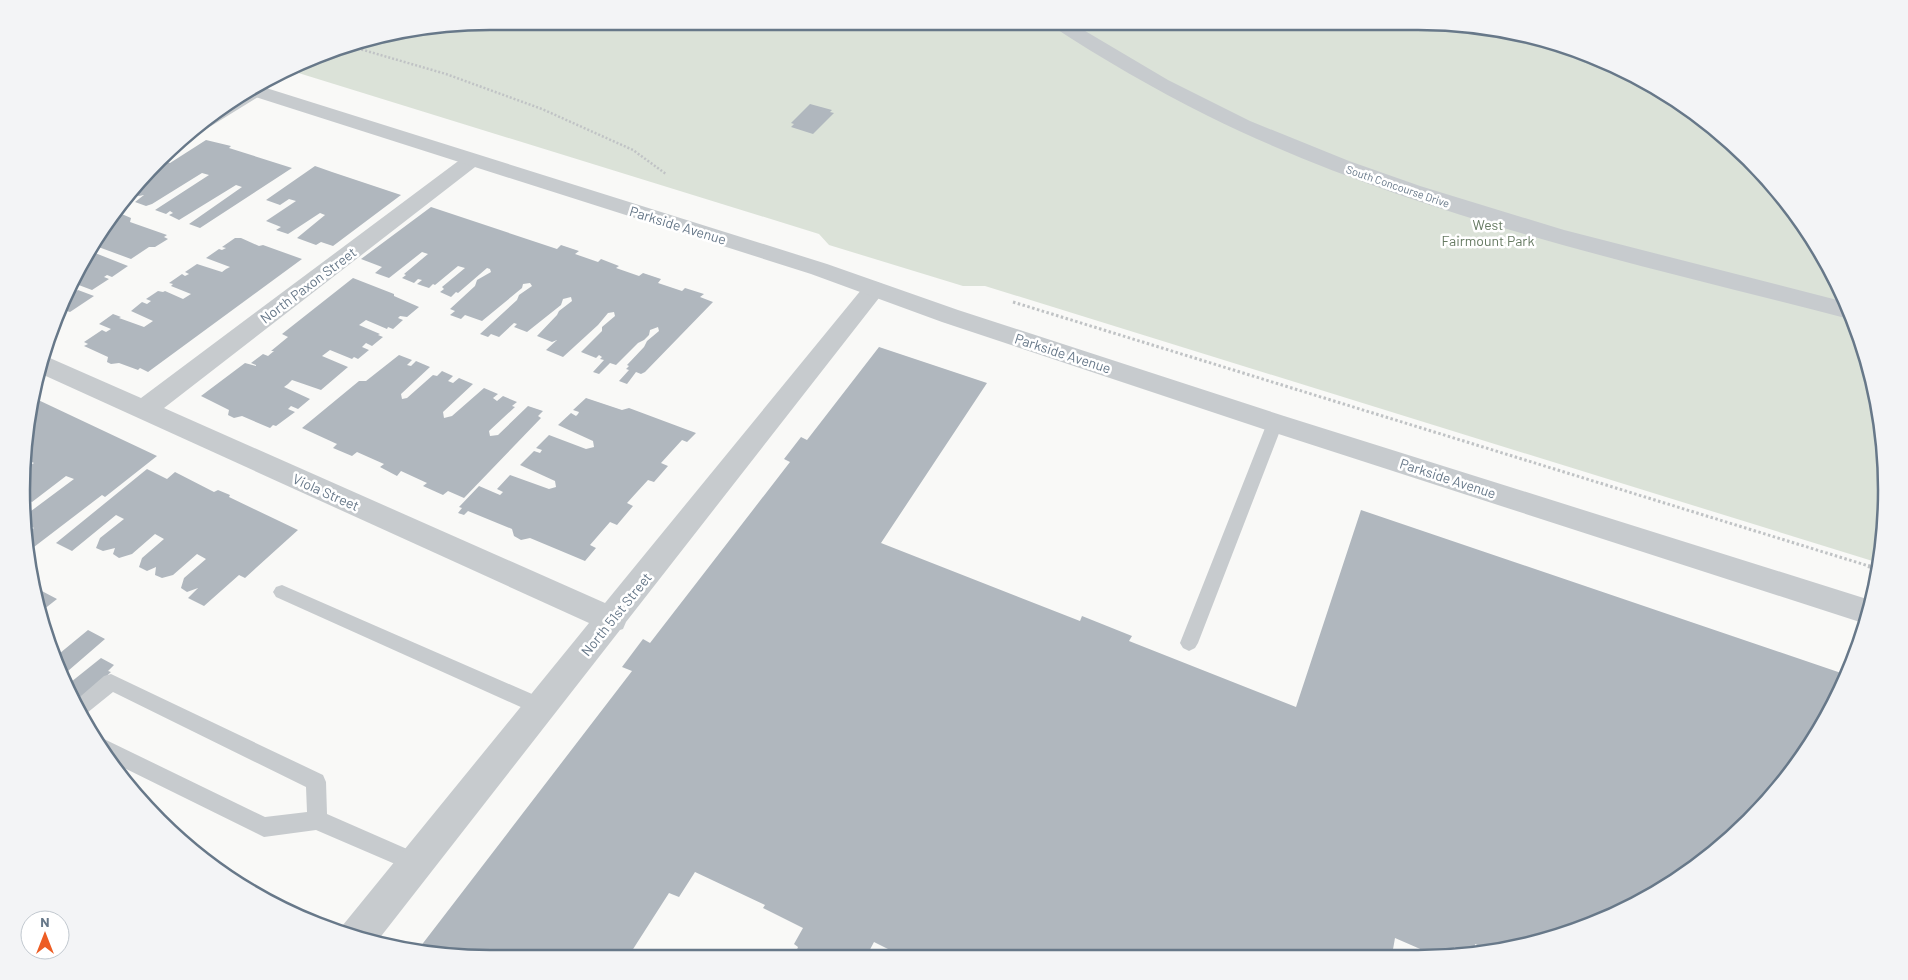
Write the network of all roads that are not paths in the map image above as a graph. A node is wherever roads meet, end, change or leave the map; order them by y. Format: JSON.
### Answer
{"nodes":[{"id":1,"x":1071,"y":30,"type":"edge"},
{"id":2,"x":260,"y":92,"type":"edge"},
{"id":3,"x":472,"y":160,"type":"junction"},
{"id":4,"x":874,"y":289,"type":"junction"},
{"id":5,"x":1841,"y":309,"type":"edge"},
{"id":6,"x":47,"y":366,"type":"edge"},
{"id":7,"x":143,"y":410,"type":"junction"},
{"id":8,"x":1275,"y":423,"type":"junction"},
{"id":9,"x":282,"y":592,"type":"dead end"},
{"id":10,"x":1862,"y":610,"type":"edge"},
{"id":11,"x":612,"y":620,"type":"junction"},
{"id":12,"x":1189,"y":643,"type":"dead end"},
{"id":13,"x":84,"y":706,"type":"edge"},
{"id":14,"x":541,"y":707,"type":"junction"},
{"id":15,"x":112,"y":751,"type":"edge"},
{"id":16,"x":317,"y":820,"type":"junction"},
{"id":17,"x":416,"y":863,"type":"junction"},
{"id":18,"x":361,"y":931,"type":"edge"}],
"edges":[{"from":1,"to":5,"type":"street","name":"South Concourse Drive"},
{"from":2,"to":3,"type":"street","name":"Parkside Avenue"},
{"from":3,"to":4,"type":"street","name":"Parkside Avenue"},
{"from":3,"to":7,"type":"street","name":"North Paxon Street"},
{"from":4,"to":8,"type":"street","name":"Parkside Avenue"},
{"from":4,"to":11,"type":"street","name":"North 51st Street"},
{"from":6,"to":7,"type":"street","name":"Viola Street"},
{"from":7,"to":11,"type":"street","name":"Viola Street"},
{"from":8,"to":10,"type":"street","name":"Parkside Avenue"},
{"from":8,"to":12,"type":"lane"},
{"from":9,"to":14,"type":"lane"},
{"from":11,"to":14,"type":"street","name":"North 51st Street"},
{"from":13,"to":16,"type":"lane"},
{"from":14,"to":17,"type":"street","name":"North 51st Street"},
{"from":15,"to":16,"type":"lane"},
{"from":16,"to":17,"type":"lane"},
{"from":17,"to":18,"type":"street","name":"North 51st Street"}]}
